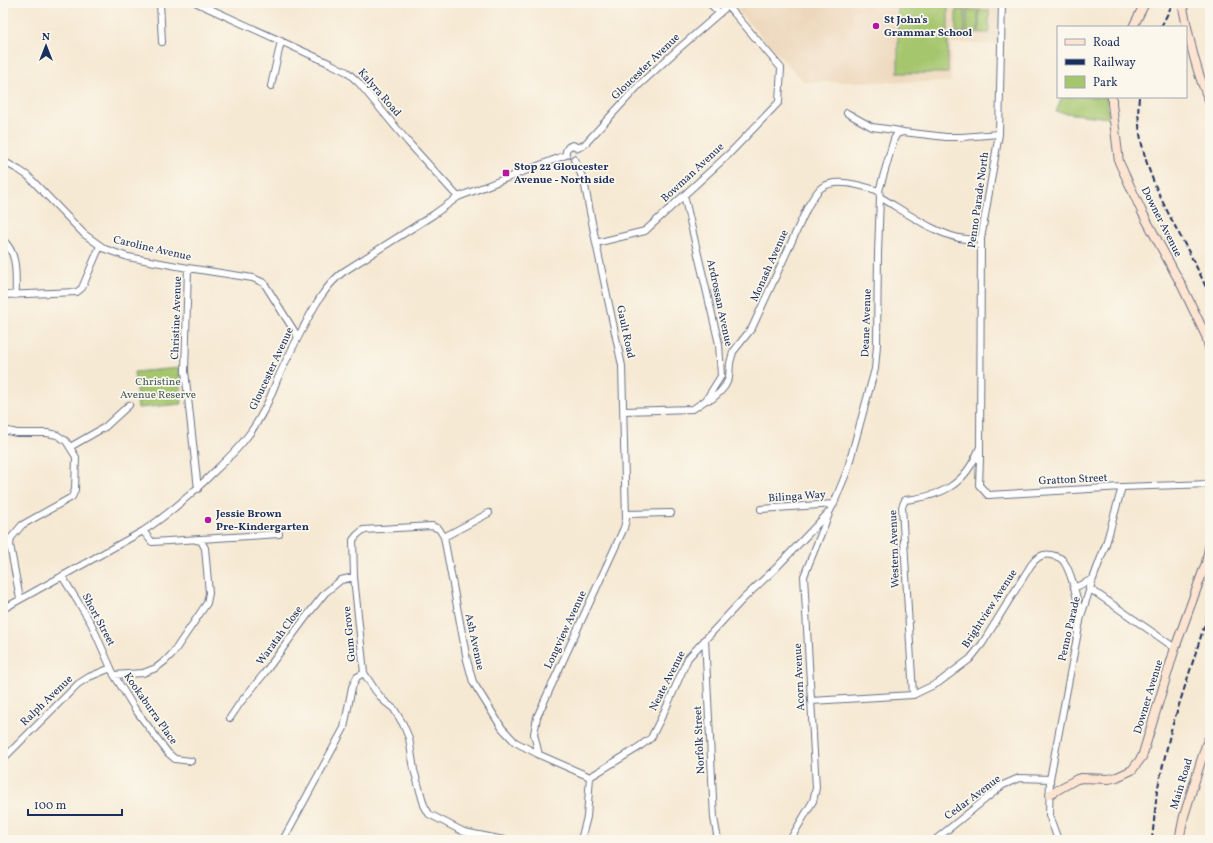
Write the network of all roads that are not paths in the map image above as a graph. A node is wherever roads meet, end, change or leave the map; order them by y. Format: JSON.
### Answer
{"nodes":[{"id":1,"x":160,"y":3,"type":"edge"},
{"id":2,"x":197,"y":3,"type":"edge"},
{"id":3,"x":709,"y":3,"type":"edge"},
{"id":4,"x":1002,"y":3,"type":"edge"},
{"id":5,"x":1145,"y":3,"type":"edge"},
{"id":6,"x":1182,"y":3,"type":"edge"},
{"id":7,"x":730,"y":5,"type":"edge"},
{"id":8,"x":720,"y":13,"type":"junction"},
{"id":9,"x":1134,"y":26,"type":"edge"},
{"id":10,"x":1187,"y":26,"type":"edge"},
{"id":11,"x":1187,"y":27,"type":"edge"},
{"id":12,"x":281,"y":41,"type":"junction"},
{"id":13,"x":162,"y":42,"type":"dead end"},
{"id":14,"x":271,"y":86,"type":"dead end"},
{"id":15,"x":1112,"y":98,"type":"edge"},
{"id":16,"x":1210,"y":102,"type":"edge"},
{"id":17,"x":848,"y":113,"type":"dead end"},
{"id":18,"x":903,"y":132,"type":"junction"},
{"id":19,"x":999,"y":134,"type":"junction"},
{"id":20,"x":578,"y":148,"type":"junction"},
{"id":21,"x":566,"y":155,"type":"junction"},
{"id":22,"x":574,"y":159,"type":"junction"},
{"id":23,"x":3,"y":161,"type":"edge"},
{"id":24,"x":880,"y":194,"type":"junction"},
{"id":25,"x":684,"y":195,"type":"junction"},
{"id":26,"x":458,"y":197,"type":"junction"},
{"id":27,"x":981,"y":239,"type":"junction"},
{"id":28,"x":3,"y":240,"type":"edge"},
{"id":29,"x":596,"y":243,"type":"junction"},
{"id":30,"x":100,"y":246,"type":"junction"},
{"id":31,"x":188,"y":268,"type":"junction"},
{"id":32,"x":16,"y":295,"type":"junction"},
{"id":33,"x":3,"y":296,"type":"edge"},
{"id":34,"x":298,"y":337,"type":"junction"},
{"id":35,"x":1210,"y":351,"type":"edge"},
{"id":36,"x":706,"y":400,"type":"junction"},
{"id":37,"x":129,"y":405,"type":"dead end"},
{"id":38,"x":624,"y":411,"type":"junction"},
{"id":39,"x":3,"y":430,"type":"edge"},
{"id":40,"x":70,"y":447,"type":"junction"},
{"id":41,"x":980,"y":447,"type":"junction"},
{"id":42,"x":1210,"y":484,"type":"edge"},
{"id":43,"x":1122,"y":487,"type":"junction"},
{"id":44,"x":198,"y":489,"type":"junction"},
{"id":45,"x":834,"y":504,"type":"junction"},
{"id":46,"x":761,"y":509,"type":"dead end"},
{"id":47,"x":830,"y":511,"type":"junction"},
{"id":48,"x":489,"y":513,"type":"dead end"},
{"id":49,"x":671,"y":513,"type":"dead end"},
{"id":50,"x":626,"y":514,"type":"junction"},
{"id":51,"x":143,"y":531,"type":"junction"},
{"id":52,"x":279,"y":534,"type":"dead end"},
{"id":53,"x":444,"y":537,"type":"junction"},
{"id":54,"x":196,"y":540,"type":"junction"},
{"id":55,"x":1210,"y":544,"type":"edge"},
{"id":56,"x":62,"y":576,"type":"junction"},
{"id":57,"x":354,"y":577,"type":"junction"},
{"id":58,"x":1093,"y":579,"type":"junction"},
{"id":59,"x":1074,"y":588,"type":"junction"},
{"id":60,"x":1090,"y":588,"type":"junction"},
{"id":61,"x":20,"y":599,"type":"junction"},
{"id":62,"x":3,"y":609,"type":"edge"},
{"id":63,"x":1081,"y":616,"type":"junction"},
{"id":64,"x":705,"y":639,"type":"junction"},
{"id":65,"x":1175,"y":648,"type":"junction"},
{"id":66,"x":111,"y":668,"type":"junction"},
{"id":67,"x":364,"y":673,"type":"junction"},
{"id":68,"x":114,"y":675,"type":"junction"},
{"id":69,"x":913,"y":695,"type":"junction"},
{"id":70,"x":811,"y":700,"type":"junction"},
{"id":71,"x":230,"y":718,"type":"dead end"},
{"id":72,"x":1210,"y":736,"type":"edge"},
{"id":73,"x":539,"y":755,"type":"junction"},
{"id":74,"x":3,"y":759,"type":"edge"},
{"id":75,"x":191,"y":761,"type":"dead end"},
{"id":76,"x":590,"y":778,"type":"junction"},
{"id":77,"x":1050,"y":779,"type":"junction"},
{"id":78,"x":1050,"y":794,"type":"junction"},
{"id":79,"x":283,"y":840,"type":"edge"},
{"id":80,"x":504,"y":840,"type":"edge"},
{"id":81,"x":581,"y":840,"type":"edge"},
{"id":82,"x":718,"y":840,"type":"edge"},
{"id":83,"x":790,"y":840,"type":"edge"},
{"id":84,"x":935,"y":840,"type":"edge"},
{"id":85,"x":1058,"y":840,"type":"edge"},
{"id":86,"x":1179,"y":840,"type":"edge"}],
"edges":[{"from":1,"to":13,"type":"street"},
{"from":2,"to":12,"type":"street","name":"Kalyra Road"},
{"from":3,"to":8,"type":"street"},
{"from":4,"to":19,"type":"street","name":"Penno Parade North"},
{"from":5,"to":9,"type":"street"},
{"from":6,"to":10,"type":"street"},
{"from":7,"to":8,"type":"street","name":"Gloucester Avenue"},
{"from":7,"to":25,"type":"street","name":"Bowman Avenue"},
{"from":8,"to":20,"type":"street","name":"Gloucester Avenue"},
{"from":11,"to":16,"type":"street"},
{"from":12,"to":14,"type":"street"},
{"from":12,"to":26,"type":"street","name":"Kalyra Road"},
{"from":15,"to":35,"type":"street","name":"Downer Avenue"},
{"from":17,"to":18,"type":"street"},
{"from":18,"to":19,"type":"street"},
{"from":18,"to":24,"type":"street","name":"Deane Avenue"},
{"from":19,"to":27,"type":"street","name":"Penno Parade North"},
{"from":20,"to":21,"type":"street"},
{"from":20,"to":22,"type":"street"},
{"from":21,"to":22,"type":"street"},
{"from":21,"to":26,"type":"street","name":"Gloucester Avenue"},
{"from":22,"to":29,"type":"street","name":"Gault Road"},
{"from":23,"to":30,"type":"street","name":"Caroline Avenue"},
{"from":24,"to":27,"type":"street","name":"Monash Avenue"},
{"from":24,"to":36,"type":"street","name":"Monash Avenue"},
{"from":24,"to":45,"type":"street","name":"Deane Avenue"},
{"from":25,"to":29,"type":"street","name":"Bowman Avenue"},
{"from":25,"to":36,"type":"street","name":"Ardrossan Avenue"},
{"from":26,"to":34,"type":"street","name":"Gloucester Avenue"},
{"from":27,"to":41,"type":"street","name":"Penno Parade North"},
{"from":28,"to":32,"type":"street"},
{"from":29,"to":38,"type":"street","name":"Gault Road"},
{"from":30,"to":31,"type":"street","name":"Caroline Avenue"},
{"from":30,"to":32,"type":"street"},
{"from":31,"to":34,"type":"street","name":"Caroline Avenue"},
{"from":31,"to":44,"type":"street","name":"Christine Avenue"},
{"from":32,"to":33,"type":"street"},
{"from":34,"to":44,"type":"street","name":"Gloucester Avenue"},
{"from":36,"to":38,"type":"street"},
{"from":37,"to":40,"type":"street"},
{"from":38,"to":50,"type":"street","name":"Gault Road"},
{"from":39,"to":40,"type":"street"},
{"from":40,"to":61,"type":"street"},
{"from":41,"to":43,"type":"street","name":"Gratton Street"},
{"from":41,"to":69,"type":"street","name":"Western Avenue"},
{"from":42,"to":43,"type":"street","name":"Gratton Street"},
{"from":43,"to":58,"type":"street","name":"Penno Parade"},
{"from":44,"to":51,"type":"street","name":"Gloucester Avenue"},
{"from":45,"to":46,"type":"street","name":"Bilinga Way"},
{"from":45,"to":47,"type":"street","name":"Neate Avenue"},
{"from":47,"to":64,"type":"street","name":"Neate Avenue"},
{"from":47,"to":70,"type":"street","name":"Acorn Avenue"},
{"from":48,"to":53,"type":"street"},
{"from":49,"to":50,"type":"street"},
{"from":50,"to":73,"type":"street","name":"Longview Avenue"},
{"from":51,"to":54,"type":"street"},
{"from":51,"to":56,"type":"street","name":"Gloucester Avenue"},
{"from":52,"to":54,"type":"street"},
{"from":53,"to":57,"type":"street","name":"Gum Grove"},
{"from":53,"to":73,"type":"street","name":"Ash Avenue"},
{"from":54,"to":68,"type":"street"},
{"from":55,"to":65,"type":"street","name":"Downer Avenue"},
{"from":56,"to":61,"type":"street","name":"Gloucester Avenue"},
{"from":56,"to":66,"type":"street","name":"Short Street"},
{"from":57,"to":67,"type":"street","name":"Gum Grove"},
{"from":57,"to":71,"type":"street","name":"Waratah Close"},
{"from":58,"to":59,"type":"street"},
{"from":58,"to":60,"type":"street","name":"Penno Parade"},
{"from":59,"to":63,"type":"street","name":"Brightview Avenue"},
{"from":59,"to":69,"type":"street","name":"Brightview Avenue"},
{"from":60,"to":63,"type":"street","name":"Penno Parade"},
{"from":60,"to":65,"type":"street"},
{"from":61,"to":62,"type":"street","name":"Gloucester Avenue"},
{"from":63,"to":77,"type":"street","name":"Penno Parade"},
{"from":64,"to":76,"type":"street","name":"Neate Avenue"},
{"from":64,"to":82,"type":"street","name":"Norfolk Street"},
{"from":65,"to":78,"type":"street","name":"Downer Avenue"},
{"from":66,"to":68,"type":"street","name":"Short Street"},
{"from":66,"to":74,"type":"street","name":"Ralph Avenue"},
{"from":67,"to":79,"type":"street","name":"Gum Grove"},
{"from":67,"to":80,"type":"street"},
{"from":68,"to":75,"type":"street","name":"Kookaburra Place"},
{"from":69,"to":70,"type":"street","name":"Brightview Avenue"},
{"from":70,"to":83,"type":"street","name":"Acorn Avenue"},
{"from":72,"to":86,"type":"street","name":"Main Road"},
{"from":73,"to":76,"type":"street","name":"Ash Avenue"},
{"from":76,"to":81,"type":"street"},
{"from":77,"to":78,"type":"street","name":"Penno Parade"},
{"from":77,"to":84,"type":"street","name":"Cedar Avenue"},
{"from":78,"to":85,"type":"street","name":"Penno Parade"}]}
